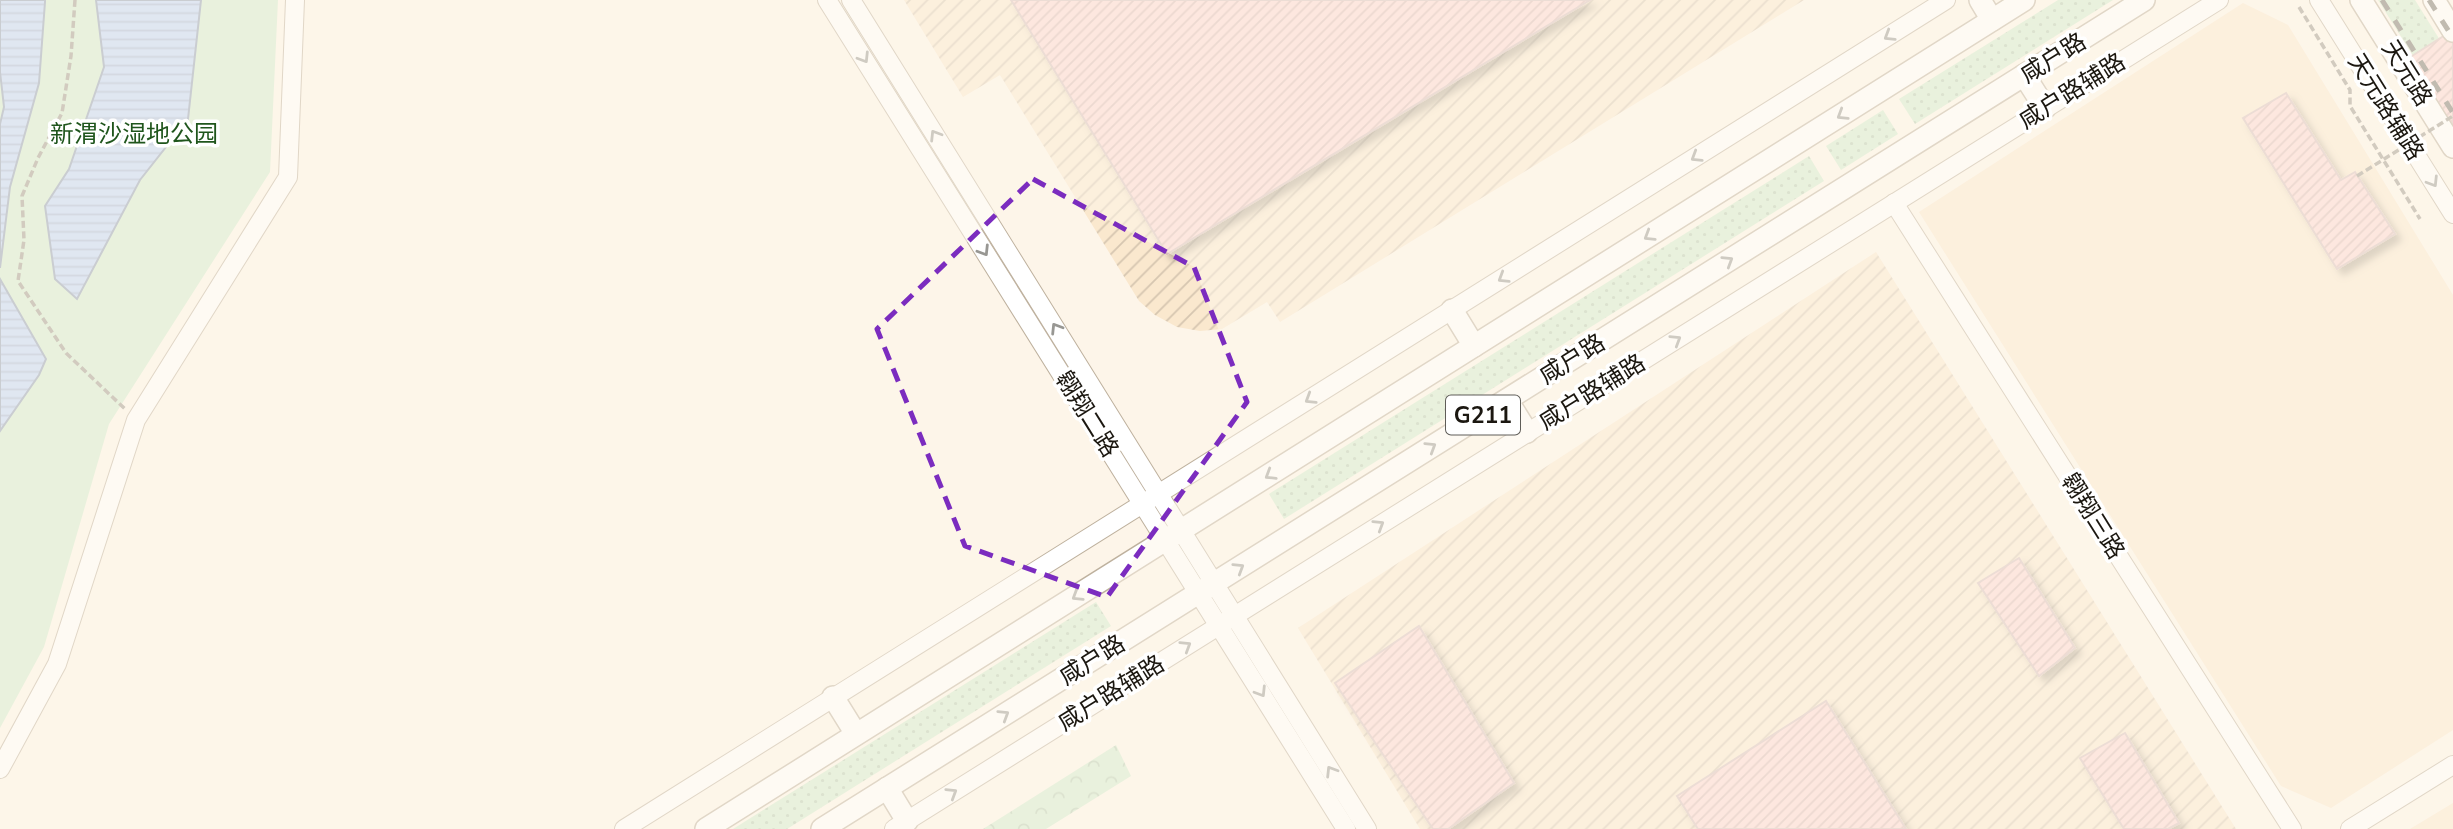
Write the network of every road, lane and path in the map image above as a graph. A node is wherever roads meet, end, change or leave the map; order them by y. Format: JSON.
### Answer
{"nodes":[{"id":1,"x":75,"y":0,"type":"edge"},
{"id":2,"x":295,"y":0,"type":"edge"},
{"id":3,"x":827,"y":0,"type":"edge"},
{"id":4,"x":851,"y":0,"type":"edge"},
{"id":5,"x":1946,"y":0,"type":"edge"},
{"id":6,"x":1980,"y":0,"type":"edge"},
{"id":7,"x":2024,"y":0,"type":"edge"},
{"id":8,"x":2144,"y":0,"type":"edge"},
{"id":9,"x":2219,"y":0,"type":"edge"},
{"id":10,"x":2319,"y":0,"type":"edge"},
{"id":11,"x":2361,"y":0,"type":"edge"},
{"id":12,"x":2434,"y":0,"type":"edge"},
{"id":13,"x":2300,"y":7,"type":"dead end"},
{"id":14,"x":1992,"y":20,"type":"junction"},
{"id":15,"x":2453,"y":31,"type":"edge"},
{"id":16,"x":2024,"y":75,"type":"junction"},
{"id":17,"x":2045,"y":108,"type":"junction"},
{"id":18,"x":2453,"y":116,"type":"edge"},
{"id":19,"x":2453,"y":146,"type":"edge"},
{"id":20,"x":2384,"y":159,"type":"junction"},
{"id":21,"x":2357,"y":176,"type":"dead end"},
{"id":22,"x":1894,"y":203,"type":"junction"},
{"id":23,"x":2453,"y":214,"type":"edge"},
{"id":24,"x":2420,"y":219,"type":"dead end"},
{"id":25,"x":1452,"y":310,"type":"junction"},
{"id":26,"x":1474,"y":346,"type":"junction"},
{"id":27,"x":1507,"y":400,"type":"junction"},
{"id":28,"x":136,"y":420,"type":"junction"},
{"id":29,"x":1527,"y":432,"type":"junction"},
{"id":30,"x":1158,"y":494,"type":"junction"},
{"id":31,"x":1143,"y":503,"type":"junction"},
{"id":32,"x":1173,"y":535,"type":"junction"},
{"id":33,"x":1207,"y":588,"type":"junction"},
{"id":34,"x":1227,"y":620,"type":"junction"},
{"id":35,"x":834,"y":697,"type":"junction"},
{"id":36,"x":856,"y":734,"type":"junction"},
{"id":37,"x":2453,"y":765,"type":"edge"},
{"id":38,"x":0,"y":769,"type":"edge"},
{"id":39,"x":887,"y":788,"type":"junction"},
{"id":40,"x":901,"y":825,"type":"edge"},
{"id":41,"x":624,"y":829,"type":"edge"},
{"id":42,"x":705,"y":829,"type":"edge"},
{"id":43,"x":822,"y":829,"type":"edge"},
{"id":44,"x":1346,"y":829,"type":"edge"},
{"id":45,"x":1367,"y":829,"type":"edge"},
{"id":46,"x":2292,"y":829,"type":"edge"},
{"id":47,"x":2350,"y":829,"type":"edge"}],
"edges":[{"from":1,"to":28,"type":"path"},
{"from":2,"to":28,"type":"street"},
{"from":3,"to":31,"type":"street","name":"翱翔二路","one_way":true},
{"from":30,"to":4,"type":"street","name":"翱翔二路","one_way":true},
{"from":5,"to":25,"type":"street","one_way":true},
{"from":6,"to":14,"type":"main road"},
{"from":7,"to":14,"type":"main road","number":"G211"},
{"from":8,"to":16,"type":"main road","name":"咸户路","number":"G211"},
{"from":9,"to":17,"type":"street","name":"咸户路辅路"},
{"from":10,"to":23,"type":"street","name":"天元路辅路","one_way":true},
{"from":11,"to":19,"type":"main road","name":"天元路"},
{"from":12,"to":15,"type":"main road"},
{"from":13,"to":20,"type":"path"},
{"from":14,"to":26,"type":"main road","number":"G211","one_way":true},
{"from":16,"to":17,"type":"main road"},
{"from":27,"to":16,"type":"main road","name":"咸户路","number":"G211","one_way":true},
{"from":17,"to":22,"type":"street","name":"咸户路辅路"},
{"from":18,"to":20,"type":"path","bridge":true},
{"from":20,"to":21,"type":"path","bridge":true},
{"from":20,"to":24,"type":"path"},
{"from":29,"to":22,"type":"street","name":"咸户路辅路","one_way":true},
{"from":22,"to":46,"type":"street","name":"翱翔三路"},
{"from":25,"to":26,"type":"main road"},
{"from":25,"to":30,"type":"street","one_way":true},
{"from":26,"to":32,"type":"main road","number":"G211","one_way":true},
{"from":27,"to":29,"type":"main road"},
{"from":33,"to":27,"type":"main road","name":"咸户路","number":"G211","one_way":true},
{"from":28,"to":38,"type":"street"},
{"from":34,"to":29,"type":"street","name":"咸户路辅路","one_way":true},
{"from":30,"to":31,"type":"street"},
{"from":30,"to":32,"type":"street","name":"翱翔二路"},
{"from":31,"to":32,"type":"street","name":"翱翔二路"},
{"from":31,"to":35,"type":"street"},
{"from":32,"to":33,"type":"street","name":"翱翔二路"},
{"from":32,"to":36,"type":"main road","number":"G211","one_way":true},
{"from":33,"to":34,"type":"street","name":"翱翔二路"},
{"from":39,"to":33,"type":"main road","name":"咸户路","number":"G211","one_way":true},
{"from":40,"to":34,"type":"street","name":"咸户路辅路","one_way":true},
{"from":34,"to":44,"type":"street","name":"翱翔二路","one_way":true},
{"from":45,"to":34,"type":"street","name":"翱翔二路","one_way":true},
{"from":35,"to":36,"type":"main road"},
{"from":35,"to":41,"type":"street"},
{"from":36,"to":42,"type":"main road","number":"G211"},
{"from":37,"to":47,"type":"street"},
{"from":39,"to":40,"type":"main road"},
{"from":39,"to":43,"type":"main road","name":"咸户路","number":"G211"}]}
